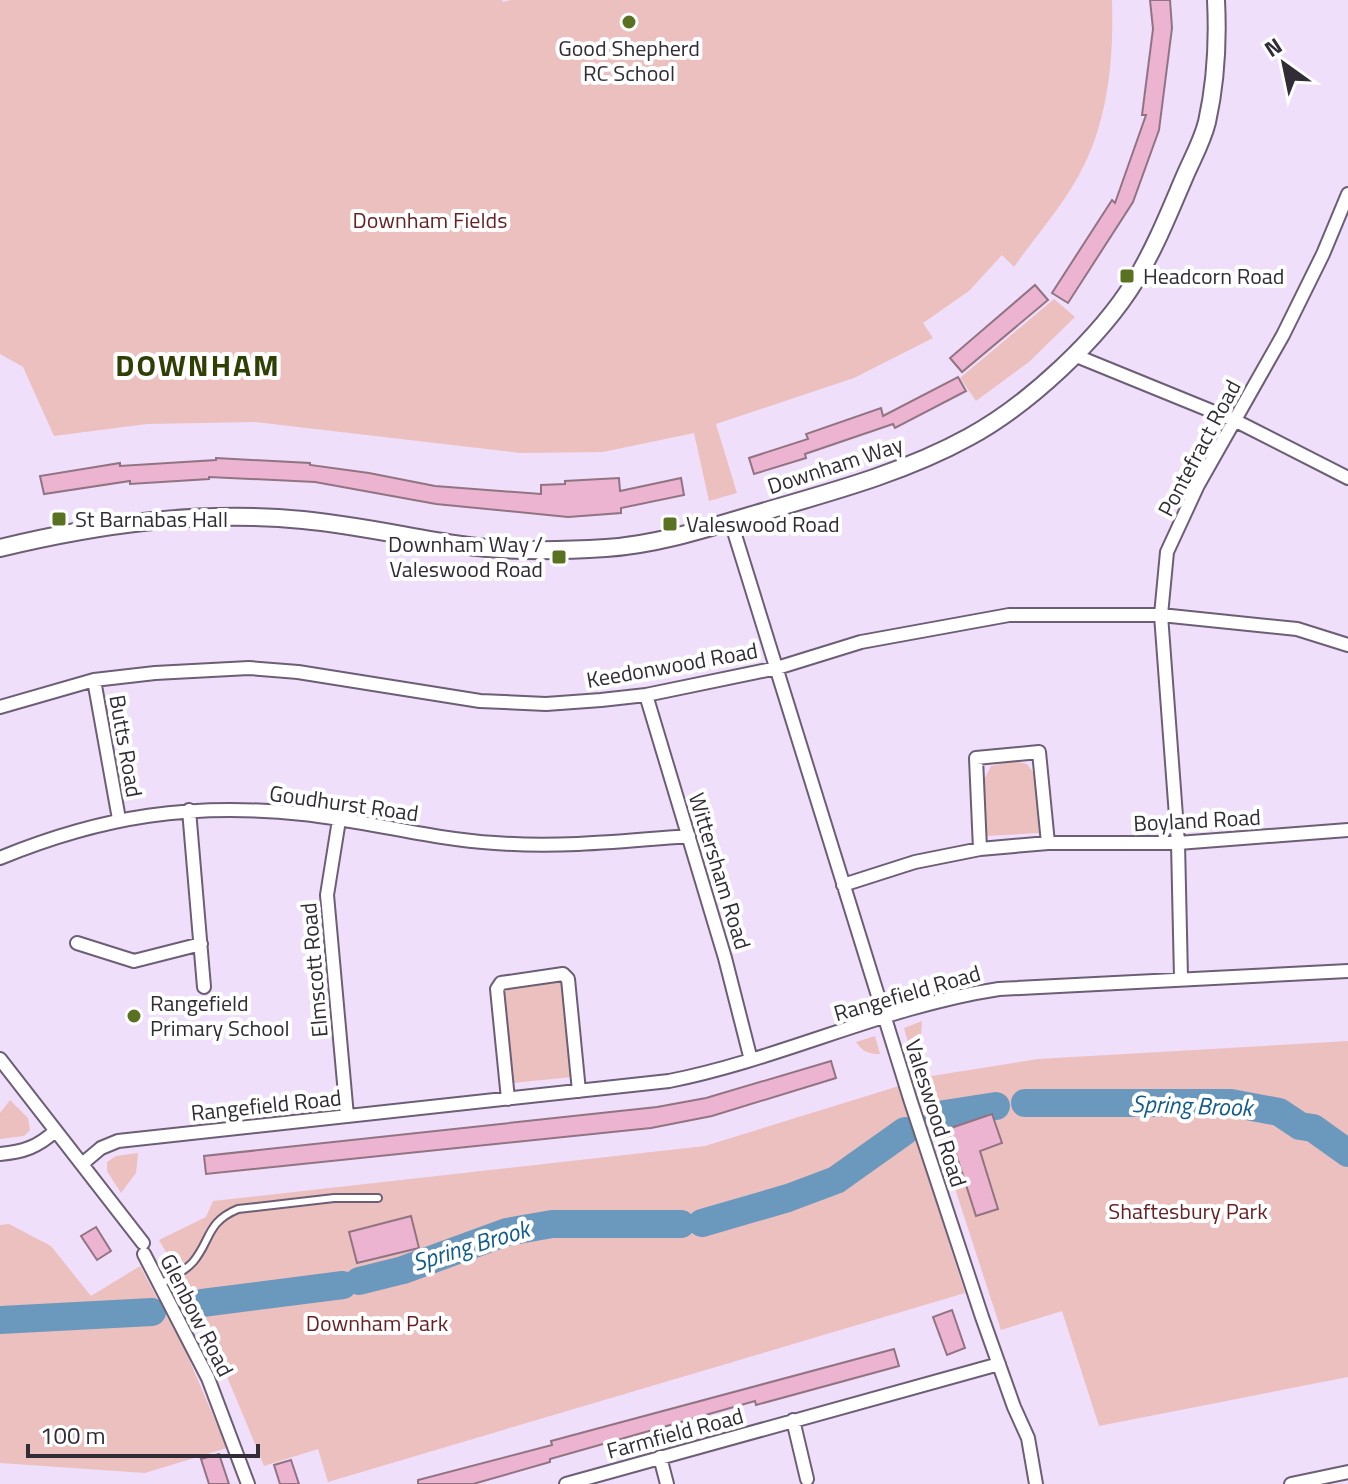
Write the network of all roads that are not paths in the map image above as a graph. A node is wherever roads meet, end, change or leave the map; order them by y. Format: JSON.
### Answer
{"nodes":[{"id":1,"x":1216,"y":0,"type":"edge"},
{"id":2,"x":1348,"y":194,"type":"edge"},
{"id":3,"x":1074,"y":355,"type":"junction"},
{"id":4,"x":1236,"y":421,"type":"junction"},
{"id":5,"x":1348,"y":478,"type":"edge"},
{"id":6,"x":731,"y":522,"type":"junction"},
{"id":7,"x":0,"y":548,"type":"edge"},
{"id":8,"x":1161,"y":615,"type":"junction"},
{"id":9,"x":1348,"y":645,"type":"edge"},
{"id":10,"x":777,"y":668,"type":"junction"},
{"id":11,"x":94,"y":680,"type":"junction"},
{"id":12,"x":646,"y":695,"type":"junction"},
{"id":13,"x":0,"y":707,"type":"edge"},
{"id":14,"x":189,"y":810,"type":"junction"},
{"id":15,"x":119,"y":819,"type":"junction"},
{"id":16,"x":339,"y":820,"type":"junction"},
{"id":17,"x":1348,"y":830,"type":"edge"},
{"id":18,"x":689,"y":836,"type":"junction"},
{"id":19,"x":1048,"y":843,"type":"junction"},
{"id":20,"x":1178,"y":843,"type":"junction"},
{"id":21,"x":980,"y":849,"type":"junction"},
{"id":22,"x":0,"y":858,"type":"edge"},
{"id":23,"x":843,"y":885,"type":"junction"},
{"id":24,"x":77,"y":943,"type":"dead end"},
{"id":25,"x":201,"y":944,"type":"junction"},
{"id":26,"x":1348,"y":971,"type":"edge"},
{"id":27,"x":1181,"y":978,"type":"junction"},
{"id":28,"x":204,"y":987,"type":"dead end"},
{"id":29,"x":885,"y":1019,"type":"junction"},
{"id":30,"x":0,"y":1059,"type":"edge"},
{"id":31,"x":751,"y":1060,"type":"junction"},
{"id":32,"x":579,"y":1091,"type":"junction"},
{"id":33,"x":508,"y":1099,"type":"junction"},
{"id":34,"x":347,"y":1116,"type":"junction"},
{"id":35,"x":55,"y":1131,"type":"junction"},
{"id":36,"x":0,"y":1154,"type":"edge"},
{"id":37,"x":82,"y":1164,"type":"junction"},
{"id":38,"x":378,"y":1198,"type":"dead end"},
{"id":39,"x":160,"y":1284,"type":"junction"},
{"id":40,"x":999,"y":1364,"type":"junction"},
{"id":41,"x":793,"y":1420,"type":"junction"},
{"id":42,"x":660,"y":1457,"type":"junction"},
{"id":43,"x":1348,"y":1472,"type":"edge"},
{"id":44,"x":807,"y":1479,"type":"dead end"},
{"id":45,"x":248,"y":1484,"type":"edge"},
{"id":46,"x":566,"y":1484,"type":"edge"},
{"id":47,"x":667,"y":1484,"type":"edge"},
{"id":48,"x":1036,"y":1484,"type":"edge"},
{"id":49,"x":1291,"y":1484,"type":"edge"}],
"edges":[{"from":1,"to":3,"type":"street","name":"Downham Way"},
{"from":2,"to":4,"type":"street","name":"Pontefract Road"},
{"from":3,"to":4,"type":"street"},
{"from":3,"to":6,"type":"street","name":"Downham Way"},
{"from":4,"to":5,"type":"street"},
{"from":4,"to":8,"type":"street","name":"Pontefract Road"},
{"from":6,"to":7,"type":"street","name":"Downham Way"},
{"from":6,"to":10,"type":"street","name":"Valeswood Road"},
{"from":8,"to":9,"type":"street","name":"Keedonwood Road"},
{"from":8,"to":10,"type":"street","name":"Keedonwood Road"},
{"from":8,"to":20,"type":"street","name":"Pontefract Road"},
{"from":10,"to":12,"type":"street","name":"Keedonwood Road"},
{"from":10,"to":23,"type":"street","name":"Valeswood Road"},
{"from":11,"to":12,"type":"street","name":"Keedonwood Road"},
{"from":11,"to":13,"type":"street","name":"Keedonwood Road"},
{"from":11,"to":15,"type":"street","name":"Butts Road"},
{"from":12,"to":18,"type":"street","name":"Wittersham Road"},
{"from":14,"to":15,"type":"street","name":"Goudhurst Road"},
{"from":14,"to":16,"type":"street","name":"Goudhurst Road"},
{"from":14,"to":25,"type":"street"},
{"from":15,"to":22,"type":"street","name":"Goudhurst Road"},
{"from":16,"to":18,"type":"street","name":"Goudhurst Road"},
{"from":16,"to":34,"type":"street","name":"Elmscott Road"},
{"from":17,"to":20,"type":"street","name":"Boyland Road"},
{"from":18,"to":31,"type":"street","name":"Wittersham Road"},
{"from":19,"to":20,"type":"street","name":"Boyland Road"},
{"from":19,"to":21,"type":"street","name":"Boyland Road"},
{"from":19,"to":21,"type":"street"},
{"from":20,"to":27,"type":"street","name":"Pontefract Road"},
{"from":21,"to":23,"type":"street","name":"Boyland Road"},
{"from":23,"to":29,"type":"street","name":"Valeswood Road"},
{"from":24,"to":25,"type":"street"},
{"from":25,"to":28,"type":"street"},
{"from":26,"to":27,"type":"street","name":"Rangefield Road"},
{"from":27,"to":29,"type":"street","name":"Rangefield Road"},
{"from":29,"to":31,"type":"street","name":"Rangefield Road"},
{"from":29,"to":40,"type":"street","name":"Valeswood Road"},
{"from":30,"to":35,"type":"street","name":"Glenbow Road"},
{"from":31,"to":32,"type":"street","name":"Rangefield Road"},
{"from":32,"to":33,"type":"street","name":"Rangefield Road"},
{"from":32,"to":33,"type":"street"},
{"from":33,"to":34,"type":"street","name":"Rangefield Road"},
{"from":34,"to":37,"type":"street","name":"Rangefield Road"},
{"from":35,"to":36,"type":"street"},
{"from":35,"to":37,"type":"street","name":"Glenbow Road"},
{"from":37,"to":39,"type":"street","name":"Glenbow Road"},
{"from":38,"to":39,"type":"lane"},
{"from":39,"to":45,"type":"street","name":"Glenbow Road"},
{"from":40,"to":41,"type":"street","name":"Farmfield Road"},
{"from":40,"to":48,"type":"street","name":"Valeswood Road"},
{"from":41,"to":42,"type":"street","name":"Farmfield Road"},
{"from":41,"to":44,"type":"street"},
{"from":42,"to":46,"type":"street","name":"Farmfield Road"},
{"from":42,"to":47,"type":"street"},
{"from":43,"to":49,"type":"street"}]}
